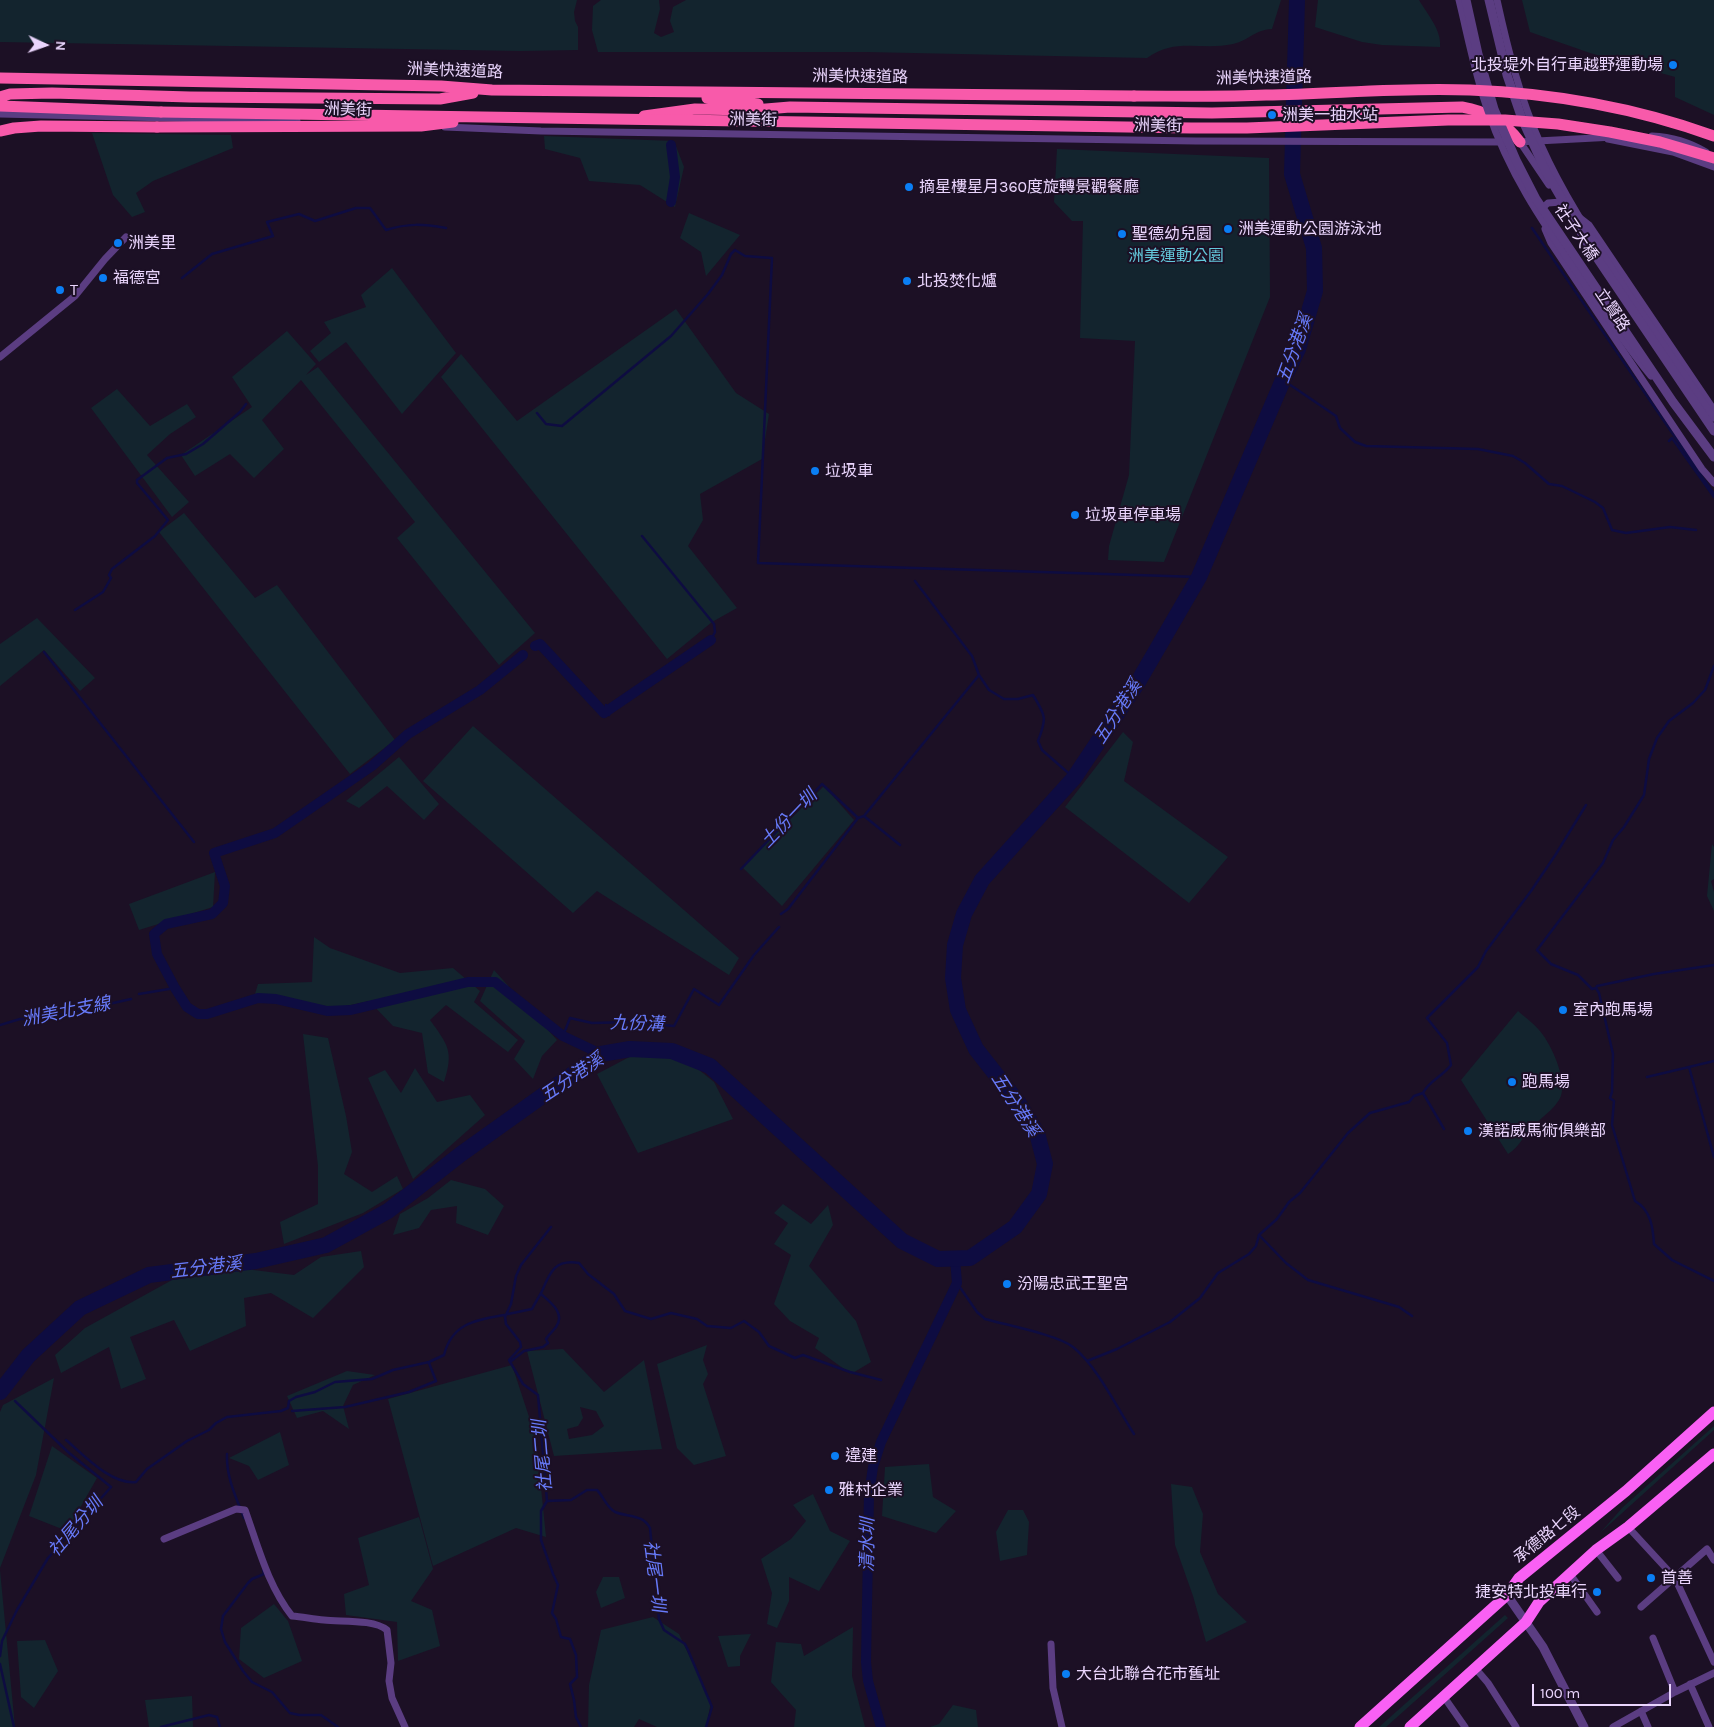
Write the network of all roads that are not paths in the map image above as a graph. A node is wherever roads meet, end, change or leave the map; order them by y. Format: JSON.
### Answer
{"nodes":[{"id":1,"x":1459,"y":0,"type":"edge"},
{"id":2,"x":1466,"y":0,"type":"edge"},
{"id":3,"x":1489,"y":0,"type":"edge"},
{"id":4,"x":1497,"y":0,"type":"edge"},
{"id":5,"x":0,"y":78,"type":"edge"},
{"id":6,"x":492,"y":90,"type":"junction"},
{"id":7,"x":659,"y":92,"type":"junction"},
{"id":8,"x":0,"y":97,"type":"edge"},
{"id":9,"x":0,"y":106,"type":"edge"},
{"id":10,"x":1434,"y":106,"type":"junction"},
{"id":11,"x":790,"y":107,"type":"junction"},
{"id":12,"x":0,"y":114,"type":"edge"},
{"id":13,"x":485,"y":117,"type":"junction"},
{"id":14,"x":617,"y":119,"type":"junction"},
{"id":15,"x":0,"y":131,"type":"edge"},
{"id":16,"x":1714,"y":136,"type":"edge"},
{"id":17,"x":1600,"y":138,"type":"junction"},
{"id":18,"x":1505,"y":142,"type":"junction"},
{"id":19,"x":1520,"y":142,"type":"junction"},
{"id":20,"x":1714,"y":158,"type":"edge"},
{"id":21,"x":1714,"y":167,"type":"edge"},
{"id":22,"x":1561,"y":202,"type":"junction"},
{"id":23,"x":1537,"y":212,"type":"junction"},
{"id":24,"x":126,"y":238,"type":"dead end"},
{"id":25,"x":0,"y":357,"type":"edge"},
{"id":26,"x":1673,"y":402,"type":"junction"},
{"id":27,"x":1714,"y":410,"type":"edge"},
{"id":28,"x":1714,"y":418,"type":"edge"},
{"id":29,"x":1714,"y":431,"type":"edge"},
{"id":30,"x":1714,"y":457,"type":"edge"},
{"id":31,"x":1714,"y":483,"type":"edge"},
{"id":32,"x":1714,"y":1412,"type":"edge"},
{"id":33,"x":1714,"y":1454,"type":"edge"},
{"id":34,"x":1628,"y":1527,"type":"junction"},
{"id":35,"x":164,"y":1539,"type":"dead end"},
{"id":36,"x":1596,"y":1550,"type":"junction"},
{"id":37,"x":1714,"y":1560,"type":"edge"},
{"id":38,"x":1570,"y":1574,"type":"junction"},
{"id":39,"x":1618,"y":1578,"type":"dead end"},
{"id":40,"x":1675,"y":1578,"type":"junction"},
{"id":41,"x":1506,"y":1595,"type":"junction"},
{"id":42,"x":1641,"y":1607,"type":"dead end"},
{"id":43,"x":1597,"y":1612,"type":"dead end"},
{"id":44,"x":1526,"y":1622,"type":"junction"},
{"id":45,"x":1653,"y":1638,"type":"dead end"},
{"id":46,"x":1051,"y":1644,"type":"dead end"},
{"id":47,"x":1714,"y":1662,"type":"edge"},
{"id":48,"x":1476,"y":1669,"type":"junction"},
{"id":49,"x":1714,"y":1673,"type":"edge"},
{"id":50,"x":1690,"y":1684,"type":"junction"},
{"id":51,"x":1675,"y":1692,"type":"junction"},
{"id":52,"x":1444,"y":1698,"type":"junction"},
{"id":53,"x":1641,"y":1711,"type":"junction"},
{"id":54,"x":405,"y":1727,"type":"edge"},
{"id":55,"x":1062,"y":1727,"type":"edge"},
{"id":56,"x":1360,"y":1727,"type":"edge"},
{"id":57,"x":1410,"y":1727,"type":"edge"},
{"id":58,"x":1466,"y":1727,"type":"edge"},
{"id":59,"x":1516,"y":1727,"type":"edge"},
{"id":60,"x":1584,"y":1727,"type":"edge"},
{"id":61,"x":1613,"y":1727,"type":"edge"},
{"id":62,"x":1648,"y":1727,"type":"edge"},
{"id":63,"x":1709,"y":1727,"type":"edge"}],
"edges":[{"from":1,"to":26,"type":"street","bridge":true},
{"from":2,"to":26,"type":"street","name":"社子大橋","bridge":true},
{"from":3,"to":29,"type":"street","name":"社子大橋","bridge":true},
{"from":4,"to":28,"type":"street","bridge":true},
{"from":5,"to":6,"type":"highway","name":"洲美快速道路"},
{"from":6,"to":7,"type":"highway","name":"洲美快速道路"},
{"from":6,"to":8,"type":"highway"},
{"from":7,"to":11,"type":"highway"},
{"from":7,"to":16,"type":"highway","name":"洲美快速道路","bridge":true},
{"from":9,"to":13,"type":"highway","bridge":true},
{"from":10,"to":11,"type":"highway"},
{"from":10,"to":18,"type":"highway"},
{"from":10,"to":19,"type":"highway"},
{"from":11,"to":14,"type":"highway","bridge":true},
{"from":12,"to":18,"type":"street","name":"洲美街"},
{"from":13,"to":14,"type":"highway","bridge":true},
{"from":13,"to":15,"type":"highway","bridge":true},
{"from":14,"to":20,"type":"highway","bridge":true},
{"from":17,"to":19,"type":"street","name":"洲美街"},
{"from":17,"to":20,"type":"street"},
{"from":17,"to":21,"type":"street"},
{"from":18,"to":19,"type":"street","name":"洲美街"},
{"from":18,"to":23,"type":"street","name":"立賢路"},
{"from":19,"to":22,"type":"street","name":"立賢路"},
{"from":22,"to":23,"type":"street"},
{"from":22,"to":27,"type":"street","name":"立賢路"},
{"from":23,"to":31,"type":"street","name":"立賢路"},
{"from":24,"to":25,"type":"street"},
{"from":26,"to":30,"type":"street","name":"社子大橋","bridge":true},
{"from":32,"to":41,"type":"main road","name":"承德路七段"},
{"from":33,"to":34,"type":"main road"},
{"from":34,"to":36,"type":"main road"},
{"from":34,"to":40,"type":"street"},
{"from":35,"to":54,"type":"street"},
{"from":36,"to":38,"type":"main road"},
{"from":36,"to":39,"type":"street"},
{"from":37,"to":40,"type":"street"},
{"from":38,"to":43,"type":"street"},
{"from":38,"to":44,"type":"main road"},
{"from":40,"to":42,"type":"street"},
{"from":40,"to":47,"type":"street"},
{"from":41,"to":44,"type":"street"},
{"from":41,"to":56,"type":"main road","name":"承德路七段"},
{"from":44,"to":48,"type":"main road"},
{"from":44,"to":60,"type":"street"},
{"from":45,"to":51,"type":"street"},
{"from":46,"to":55,"type":"street"},
{"from":48,"to":52,"type":"main road"},
{"from":48,"to":59,"type":"street"},
{"from":49,"to":50,"type":"street"},
{"from":50,"to":51,"type":"street"},
{"from":50,"to":63,"type":"street"},
{"from":51,"to":53,"type":"street"},
{"from":52,"to":57,"type":"main road"},
{"from":52,"to":58,"type":"street"},
{"from":53,"to":61,"type":"street"},
{"from":53,"to":62,"type":"street"}]}
